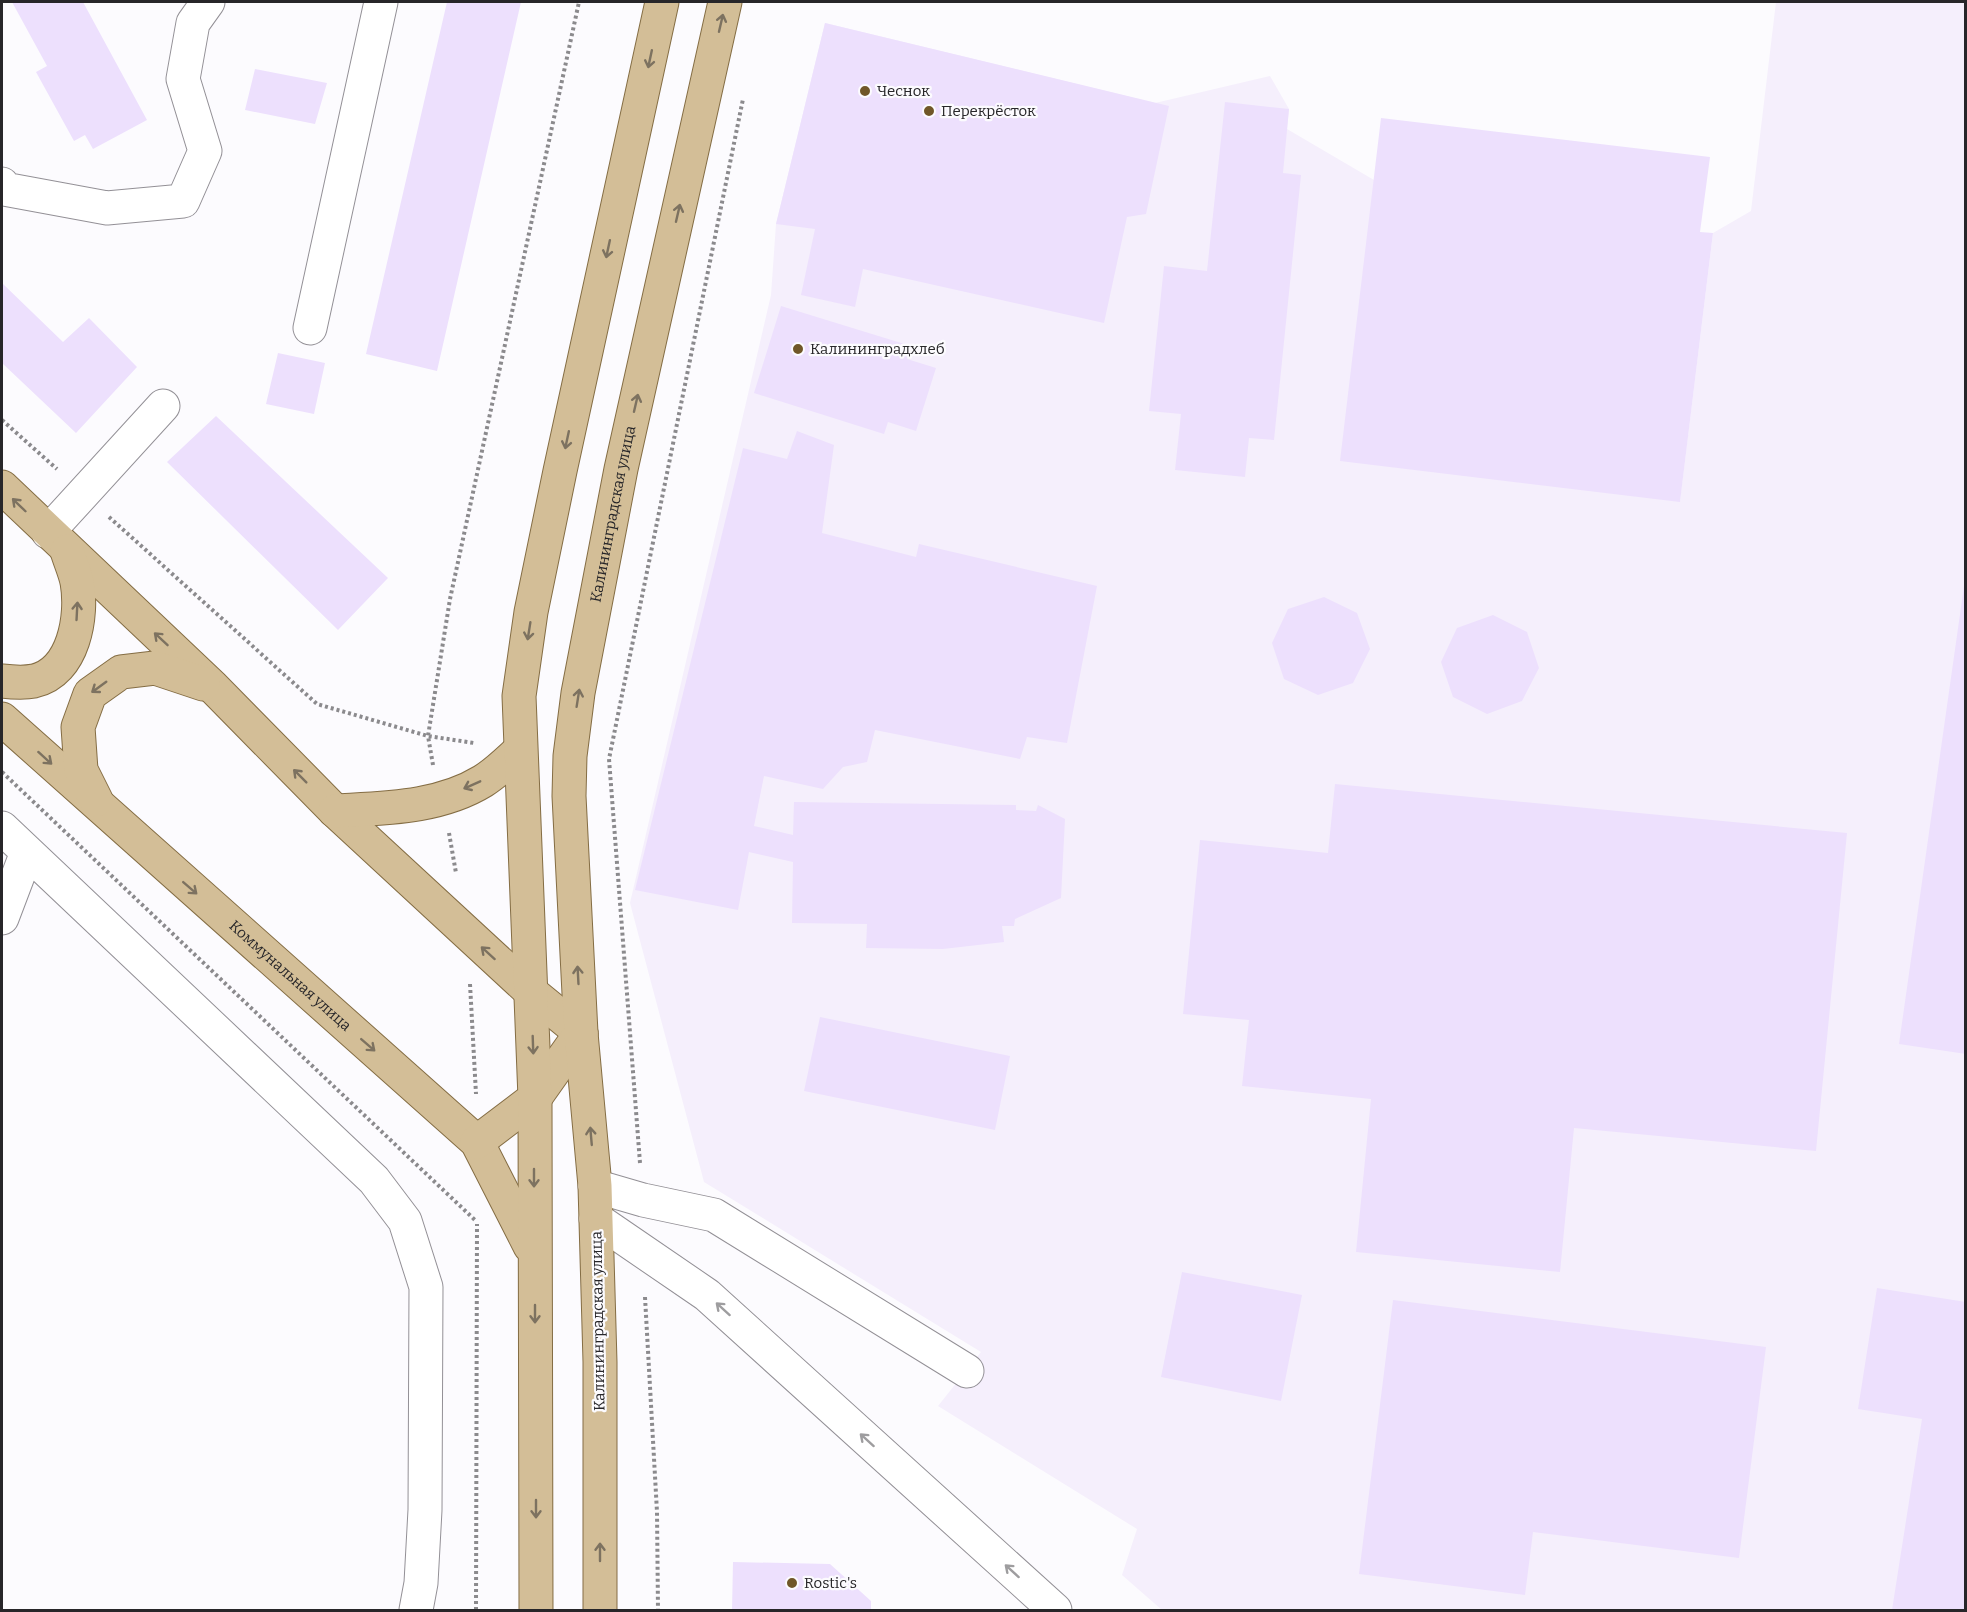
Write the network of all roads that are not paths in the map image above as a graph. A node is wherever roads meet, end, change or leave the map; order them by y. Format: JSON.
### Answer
{"nodes":[{"id":1,"x":208,"y":2,"type":"edge"},
{"id":2,"x":381,"y":2,"type":"edge"},
{"id":3,"x":662,"y":2,"type":"edge"},
{"id":4,"x":725,"y":2,"type":"edge"},
{"id":5,"x":2,"y":184,"type":"edge"},
{"id":6,"x":310,"y":328,"type":"dead end"},
{"id":7,"x":163,"y":406,"type":"dead end"},
{"id":8,"x":2,"y":488,"type":"edge"},
{"id":9,"x":57,"y":542,"type":"junction"},
{"id":10,"x":2,"y":681,"type":"edge"},
{"id":11,"x":213,"y":687,"type":"junction"},
{"id":12,"x":2,"y":719,"type":"edge"},
{"id":13,"x":519,"y":751,"type":"junction"},
{"id":14,"x":101,"y":810,"type":"junction"},
{"id":15,"x":335,"y":811,"type":"junction"},
{"id":16,"x":2,"y":828,"type":"edge"},
{"id":17,"x":27,"y":852,"type":"junction"},
{"id":18,"x":2,"y":918,"type":"edge"},
{"id":19,"x":531,"y":992,"type":"junction"},
{"id":20,"x":580,"y":1033,"type":"junction"},
{"id":21,"x":535,"y":1098,"type":"junction"},
{"id":22,"x":477,"y":1142,"type":"junction"},
{"id":23,"x":596,"y":1186,"type":"junction"},
{"id":24,"x":596,"y":1220,"type":"junction"},
{"id":25,"x":534,"y":1256,"type":"junction"},
{"id":26,"x":967,"y":1371,"type":"dead end"},
{"id":27,"x":536,"y":1564,"type":"junction"},
{"id":28,"x":416,"y":1611,"type":"edge"},
{"id":29,"x":519,"y":1611,"type":"edge"},
{"id":30,"x":536,"y":1611,"type":"edge"},
{"id":31,"x":600,"y":1611,"type":"edge"},
{"id":32,"x":1055,"y":1611,"type":"edge"}],
"edges":[{"from":1,"to":5,"type":"street"},
{"from":2,"to":6,"type":"street"},
{"from":3,"to":13,"type":"main road","one_way":true},
{"from":20,"to":4,"type":"main road","name":"Калининградская улица","one_way":true},
{"from":7,"to":9,"type":"street"},
{"from":9,"to":8,"type":"main road","name":"Коммунальная улица","one_way":true},
{"from":10,"to":9,"type":"main road","name":"Коммунальная улица","one_way":true},
{"from":11,"to":9,"type":"main road","name":"Коммунальная улица","one_way":true},
{"from":11,"to":14,"type":"main road","name":"Коммунальная улица","one_way":true},
{"from":15,"to":11,"type":"main road","name":"Коммунальная улица","one_way":true},
{"from":12,"to":14,"type":"main road","name":"Коммунальная улица","one_way":true},
{"from":13,"to":15,"type":"main road","one_way":true},
{"from":13,"to":19,"type":"main road"},
{"from":14,"to":22,"type":"main road","name":"Коммунальная улица","one_way":true},
{"from":19,"to":15,"type":"main road","name":"Коммунальная улица","one_way":true},
{"from":16,"to":17,"type":"street"},
{"from":17,"to":18,"type":"street"},
{"from":17,"to":28,"type":"street"},
{"from":19,"to":20,"type":"main road"},
{"from":19,"to":21,"type":"main road","one_way":true},
{"from":20,"to":21,"type":"main road"},
{"from":23,"to":20,"type":"main road","name":"Калининградская улица","one_way":true},
{"from":21,"to":22,"type":"main road"},
{"from":21,"to":25,"type":"main road","one_way":true},
{"from":22,"to":25,"type":"main road"},
{"from":23,"to":24,"type":"main road","name":"Калининградская улица"},
{"from":23,"to":26,"type":"street"},
{"from":31,"to":24,"type":"main road","name":"Калининградская улица","one_way":true},
{"from":32,"to":24,"type":"street","one_way":true},
{"from":25,"to":27,"type":"main road","one_way":true},
{"from":27,"to":29,"type":"street"},
{"from":27,"to":30,"type":"main road"}]}
